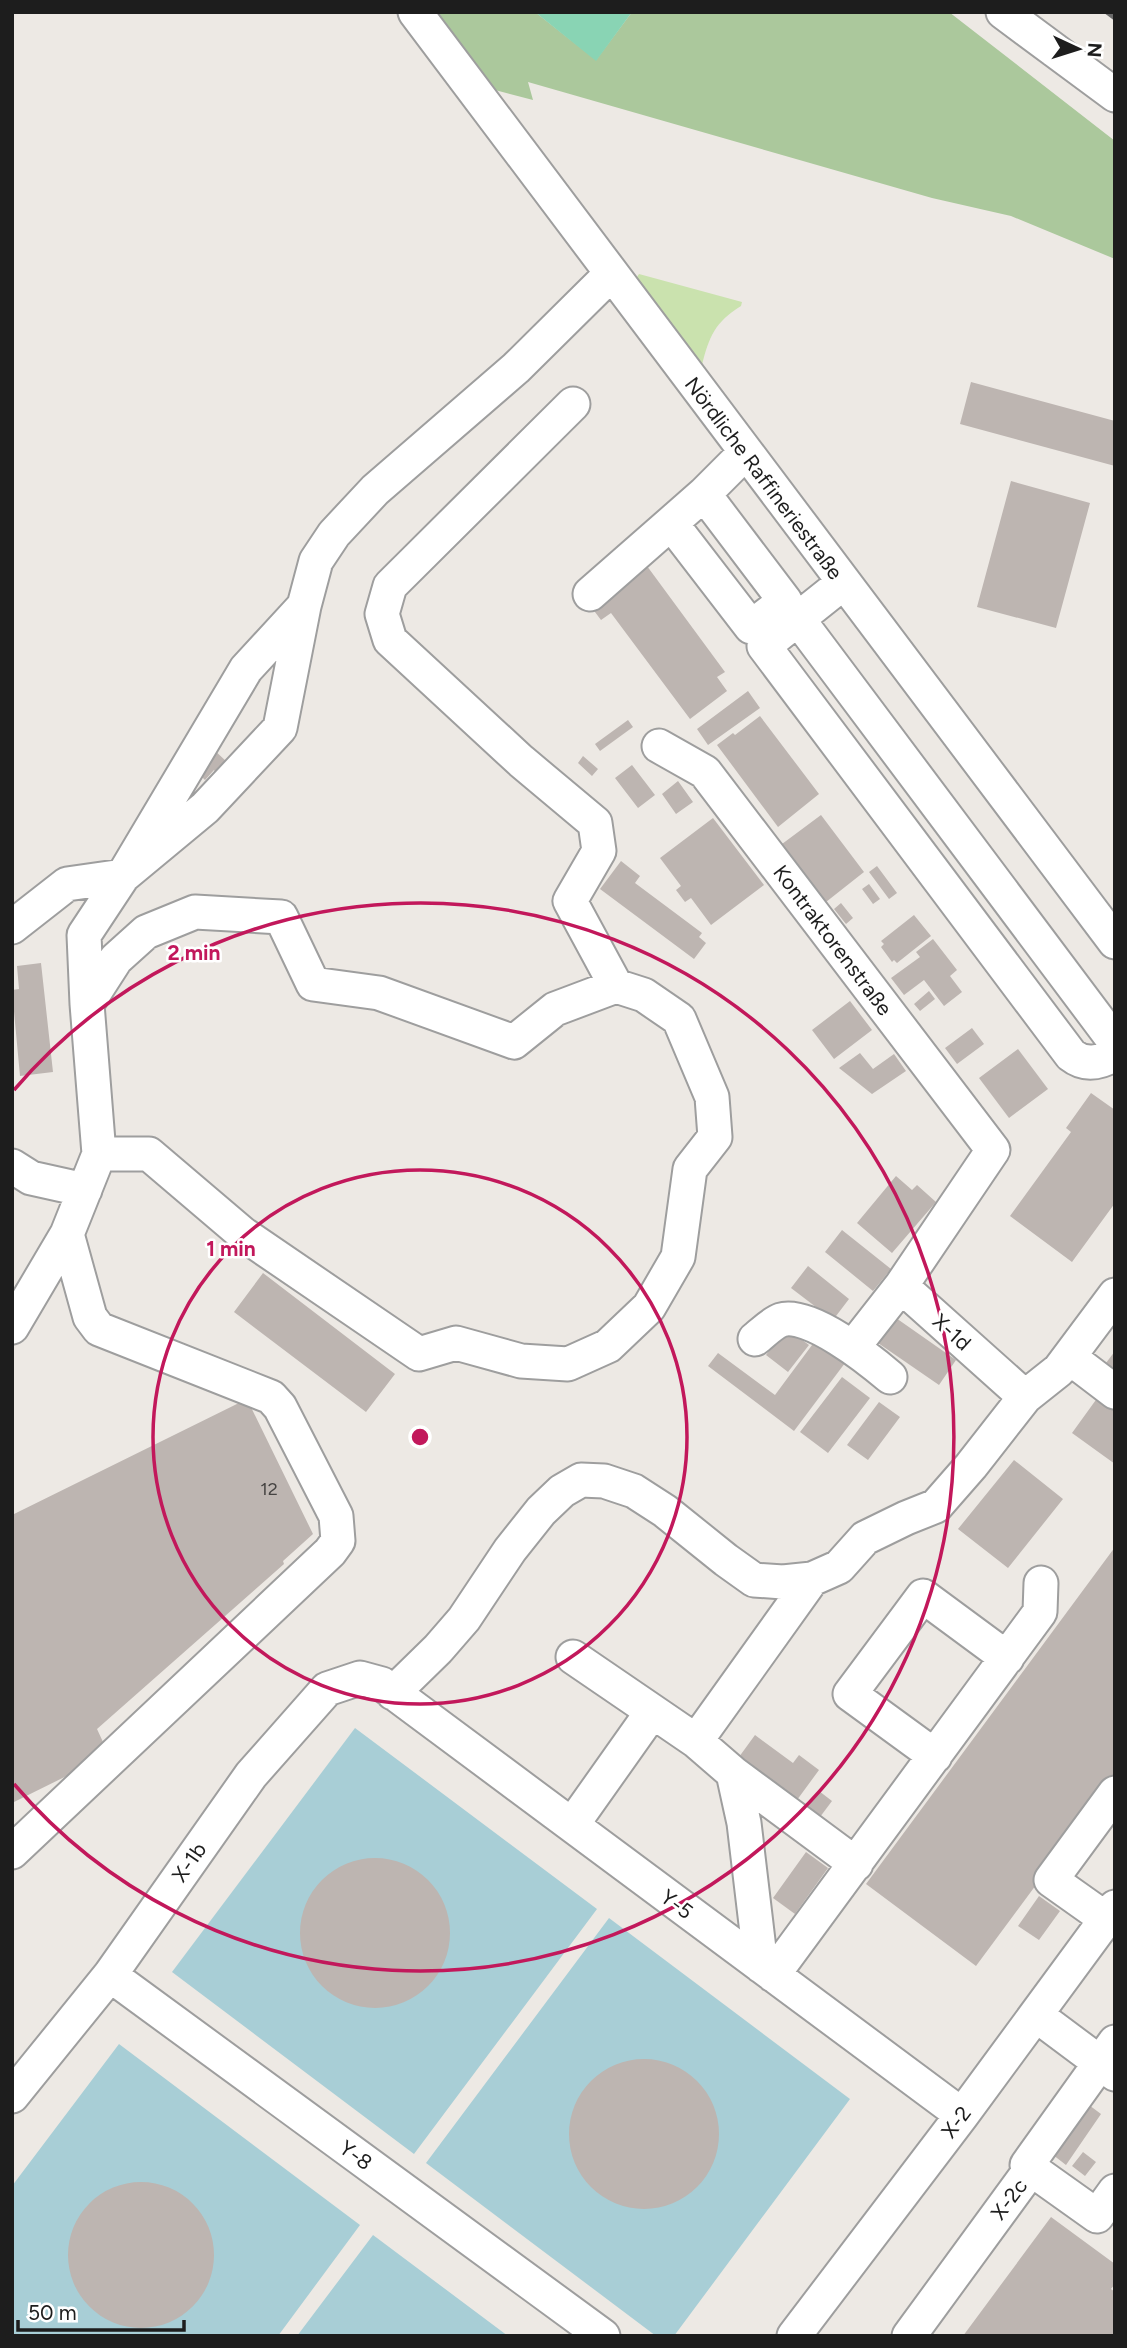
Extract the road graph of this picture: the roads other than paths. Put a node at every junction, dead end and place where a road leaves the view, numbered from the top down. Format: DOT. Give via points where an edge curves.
graph roads {
  1 [pos="415,12"];
  2 [pos="1003,12"];
  3 [pos="1115,95"];
  4 [pos="611,274"];
  5 [pos="573,404"];
  6 [pos="745,453"];
  7 [pos="704,494"];
  8 [pos="671,523"];
  9 [pos="843,583"];
  10 [pos="590,594"];
  11 [pos="304,606"];
  12 [pos="798,619"];
  13 [pos="659,746"];
  14 [pos="122,876"];
  15 [pos="12,927"];
  16 [pos="1115,942"];
  17 [pos="616,986"];
  18 [pos="87,1004"];
  19 [pos="1115,1042"];
  20 [pos="1115,1054"];
  21 [pos="99,1153"];
  22 [pos="12,1166"];
  23 [pos="85,1190"];
  24 [pos="67,1234"];
  25 [pos="901,1286"];
  26 [pos="1115,1295"];
  27 [pos="12,1328"];
  28 [pos="755,1339"];
  29 [pos="853,1346"];
  30 [pos="1069,1357"];
  31 [pos="890,1377"];
  32 [pos="1115,1392"];
  33 [pos="1025,1397"];
  34 [pos="812,1580"];
  35 [pos="1041,1583"];
  36 [pos="573,1657"];
  37 [pos="1007,1658"];
  38 [pos="393,1693"];
  39 [pos="652,1712"];
  40 [pos="696,1741"];
  41 [pos="935,1756"];
  42 [pos="733,1773"];
  43 [pos="1115,1793"];
  44 [pos="572,1825"];
  45 [pos="12,1852"];
  46 [pos="856,1864"];
  47 [pos="1110,1913"];
  48 [pos="767,1970"];
  49 [pos="110,1975"];
  50 [pos="1036,2015"];
  51 [pos="1110,2060"];
  52 [pos="12,2096"];
  53 [pos="962,2115"];
  54 [pos="1031,2169"];
  55 [pos="1106,2204"];
  56 [pos="603,2336"];
  57 [pos="794,2336"];
  58 [pos="909,2336"];
  1 -- 4 [label="street, Nördliche Raffineriestraße"];
  2 -- 3 [label="street"];
  4 -- 6 [label="street, Nördliche Raffineriestraße"];
  4 -- 11 [label="street" via="516,368 375,491 334,534 316,561"];
  5 -- 17 [label="street" via="390,586 382,614 390,640 520,761 595,823 599,851 570,901"];
  6 -- 7 [label="street"];
  6 -- 9 [label="street, Nördliche Raffineriestraße"];
  7 -- 8 [label="street"];
  7 -- 8 [label="street" via="785,601 751,627"];
  8 -- 10 [label="street"];
  9 -- 12 [label="street"];
  9 -- 16 [label="street, Nördliche Raffineriestraße"];
  11 -- 14 [label="street" via="246,668"];
  11 -- 14 [label="street" via="280,728 205,808"];
  12 -- 19 [label="street"];
  12 -- 20 [label="street" via="764,646 1071,1055 1088,1063"];
  13 -- 25 [label="street, Kontraktorenstraße" via="705,772 993,1150"];
  14 -- 15 [label="street" via="66,884"];
  14 -- 18 [label="street" via="84,936"];
  17 -- 18 [label="street" via="555,1009 514,1042 379,993 313,984 281,916 195,912 146,932 116,959"];
  17 -- 21 [label="street" via="645,995 679,1019 712,1097 715,1137 690,1169 678,1257 649,1307 608,1346 568,1364 521,1362 456,1343 419,1354 243,1234 149,1154"];
  18 -- 21 [label="street"];
  21 -- 23 [label="street"];
  22 -- 23 [label="street" via="31,1178"];
  23 -- 24 [label="street"];
  24 -- 27 [label="street"];
  24 -- 45 [label="street" via="90,1317 99,1329 271,1397 280,1407 336,1516 338,1541"];
  25 -- 29 [label="street"];
  25 -- 33 [label="street, X-1d"];
  26 -- 30 [label="street"];
  28 -- 29 [label="street" via="781,1320 799,1319"];
  29 -- 31 [label="street"];
  30 -- 32 [label="street"];
  30 -- 33 [label="street"];
  33 -- 34 [label="street" via="936,1506 865,1538 839,1567"];
  34 -- 38 [label="street" via="754,1580 634,1491 604,1480 581,1480 541,1511 464,1619"];
  34 -- 40 [label="street"];
  35 -- 37 [label="street" via="1040,1612"];
  36 -- 39 [label="street"];
  37 -- 41 [label="street"];
  37 -- 41 [label="street" via="923,1596 850,1694"];
  38 -- 44 [label="street, Y-5"];
  38 -- 49 [label="street, X-1b" via="382,1684 360,1678 327,1689 251,1775"];
  39 -- 40 [label="street"];
  39 -- 44 [label="street"];
  40 -- 42 [label="street"];
  41 -- 46 [label="street"];
  42 -- 46 [label="street"];
  42 -- 48 [label="street"];
  43 -- 47 [label="street" via="1051,1880"];
  44 -- 48 [label="street, Y-5"];
  46 -- 48 [label="street"];
  47 -- 50 [label="street, X-2"];
  48 -- 53 [label="street, Y-5"];
  49 -- 52 [label="street, X-1b"];
  49 -- 56 [label="street, Y-8"];
  50 -- 51 [label="street"];
  50 -- 53 [label="street, X-2"];
  51 -- 54 [label="street, X-2c" via="1027,2165"];
  53 -- 57 [label="street, X-2"];
  54 -- 55 [label="street"];
  54 -- 58 [label="street, X-2c"];
}
